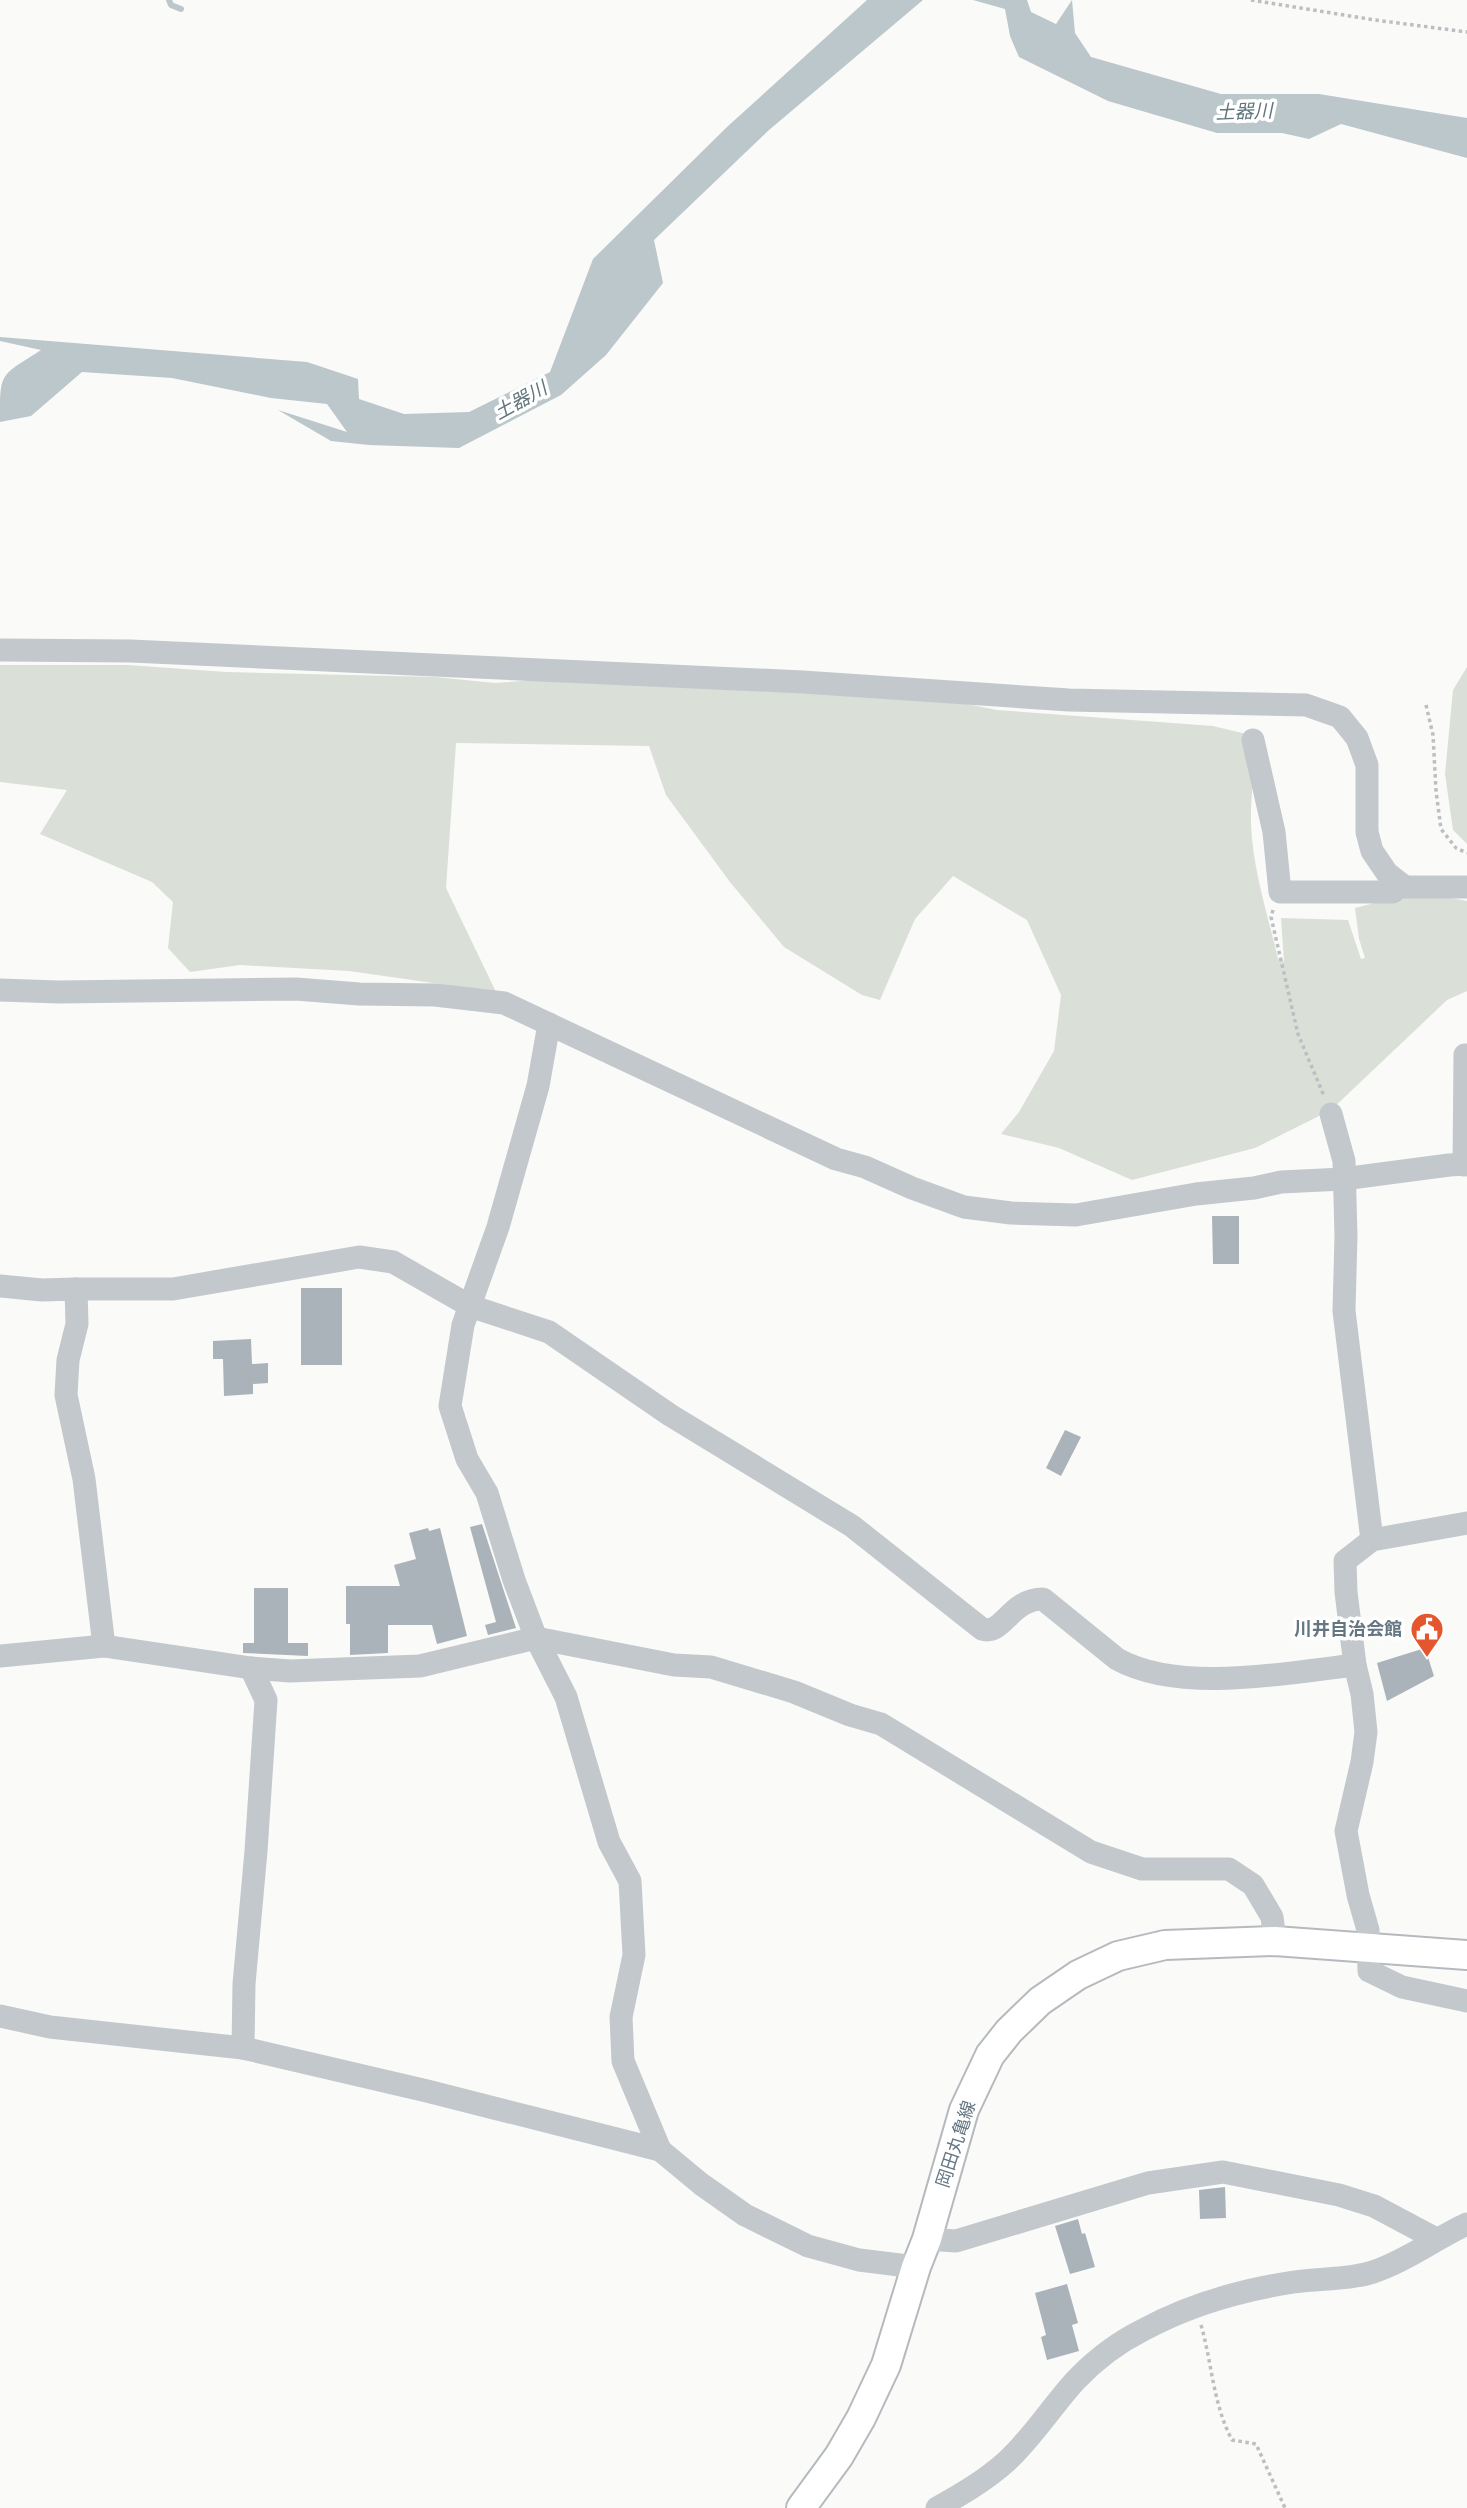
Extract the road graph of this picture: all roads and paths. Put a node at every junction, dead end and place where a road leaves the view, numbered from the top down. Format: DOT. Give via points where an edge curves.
graph roads {
  1 [pos="1251,0"];
  2 [pos="1467,32"];
  3 [pos="0,650"];
  4 [pos="1426,705"];
  5 [pos="1253,740"];
  6 [pos="1467,853"];
  7 [pos="1402,885"];
  8 [pos="1467,887"];
  9 [pos="1271,917"];
  10 [pos="0,990"];
  11 [pos="549,1024"];
  12 [pos="1467,1055"];
  13 [pos="1331,1114"];
  14 [pos="1466,1165"];
  15 [pos="1343,1179"];
  16 [pos="0,1286"];
  17 [pos="76,1289"];
  18 [pos="470,1306"];
  19 [pos="1467,1523"];
  20 [pos="1372,1539"];
  21 [pos="536,1638"];
  22 [pos="104,1646"];
  23 [pos="0,1656"];
  24 [pos="1355,1665"];
  25 [pos="251,1668"];
  26 [pos="1275,1941"];
  27 [pos="1368,1947"];
  28 [pos="1467,1955"];
  29 [pos="1467,2001"];
  30 [pos="0,2016"];
  31 [pos="243,2048"];
  32 [pos="660,2150"];
  33 [pos="1467,2224"];
  34 [pos="927,2239"];
  35 [pos="1436,2239"];
  36 [pos="916,2267"];
  37 [pos="1195,2306"];
  38 [pos="801,2508"];
  39 [pos="937,2508"];
  40 [pos="1285,2508"];
  1 -- 2 [label="path"];
  3 -- 7 [label="street" via="144,651 803,682 1069,700 1306,705 1340,717 1357,738 1367,765 1367,832 1372,850 1387,873"];
  4 -- 6 [label="path" via="1441,830 1456,848"];
  5 -- 7 [label="street" via="1274,832 1280,892 1393,892"];
  7 -- 8 [label="street"];
  9 -- 13 [label="path" via="1298,1034"];
  10 -- 11 [label="street" via="296,989 435,995 504,1003"];
  11 -- 15 [label="street" via="836,1159 964,1207 1076,1215 1281,1182"];
  11 -- 18 [label="street" via="538,1086"];
  12 -- 14 [label="street"];
  13 -- 15 [label="street" via="1344,1161"];
  14 -- 15 [label="street"];
  15 -- 20 [label="street" via="1344,1311"];
  16 -- 17 [label="street"];
  17 -- 18 [label="street" via="173,1289 359,1257 393,1262"];
  17 -- 22 [label="street" via="77,1324 66,1395 84,1479"];
  18 -- 21 [label="street" via="450,1406 467,1459 487,1493"];
  18 -- 24 [label="street" via="549,1332 670,1415 852,1525 982,1629 997,1629 1020,1605 1043,1599 1117,1659 1158,1673 1215,1679"];
  19 -- 20 [label="street"];
  20 -- 24 [label="street" via="1345,1561"];
  21 -- 25 [label="street" via="420,1666"];
  21 -- 26 [label="street" via="674,1665 711,1667 881,1724 1091,1852 1142,1869 1229,1869 1253,1885 1272,1917"];
  21 -- 32 [label="street" via="566,1697 609,1842 630,1881 634,1955 621,2017 623,2062"];
  22 -- 23 [label="street"];
  22 -- 25 [label="street"];
  24 -- 27 [label="street" via="1366,1731 1346,1831"];
  25 -- 31 [label="street" via="266,1700"];
  26 -- 27 [label="main road, 岡田丸亀線"];
  26 -- 34 [label="main road, 岡田丸亀線" via="1165,1945 1118,1956 1040,2001 990,2056 964,2110"];
  27 -- 28 [label="main road, 岡田丸亀線"];
  27 -- 29 [label="street" via="1369,1970 1402,1987"];
  30 -- 31 [label="street" via="50,2027"];
  31 -- 32 [label="street"];
  32 -- 36 [label="street" via="745,2215 808,2246 859,2260"];
  33 -- 35 [label="street"];
  34 -- 35 [label="street" via="956,2241 1148,2183 1223,2172 1339,2195 1374,2207"];
  34 -- 36 [label="main road, 岡田丸亀線"];
  35 -- 37 [label="street" via="1407,2258 1370,2273 1294,2282 1221,2296"];
  36 -- 38 [label="main road, 岡田丸亀線" via="886,2365 861,2418"];
  37 -- 39 [label="street" via="1105,2354 1077,2379 1007,2460 980,2483"];
  37 -- 40 [label="path" via="1225,2426 1232,2440 1256,2444"];
}
